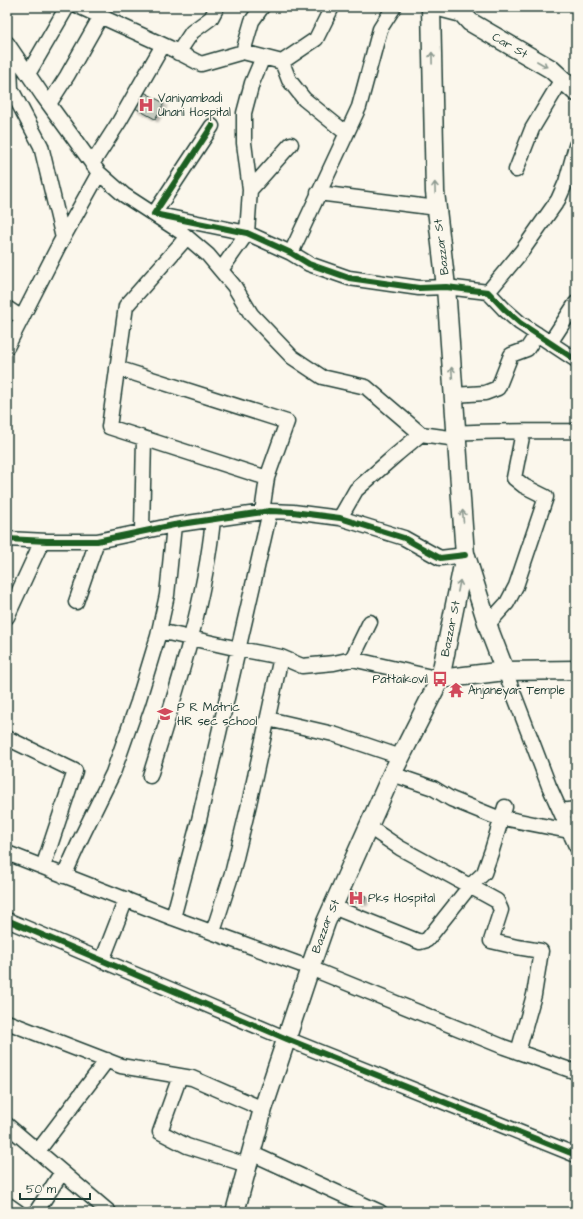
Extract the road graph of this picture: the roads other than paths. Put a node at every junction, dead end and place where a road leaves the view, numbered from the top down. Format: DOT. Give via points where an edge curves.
graph roads {
  1 [pos="67,7"];
  2 [pos="80,7"];
  3 [pos="217,7"];
  4 [pos="262,7"];
  5 [pos="332,7"];
  6 [pos="394,7"];
  7 [pos="431,7"];
  8 [pos="439,7"];
  9 [pos="463,10"];
  10 [pos="101,16"];
  11 [pos="8,44"];
  12 [pos="163,45"];
  13 [pos="178,52"];
  14 [pos="243,52"];
  15 [pos="263,57"];
  16 [pos="282,62"];
  17 [pos="28,74"];
  18 [pos="571,85"];
  19 [pos="49,104"];
  20 [pos="212,126"];
  21 [pos="346,133"];
  22 [pos="291,144"];
  23 [pos="576,146"];
  24 [pos="96,168"];
  25 [pos="516,170"];
  26 [pos="250,190"];
  27 [pos="318,193"];
  28 [pos="437,208"];
  29 [pos="154,214"];
  30 [pos="247,233"];
  31 [pos="187,237"];
  32 [pos="63,238"];
  33 [pos="290,253"];
  34 [pos="221,270"];
  35 [pos="446,286"];
  36 [pos="488,292"];
  37 [pos="576,303"];
  38 [pos="7,308"];
  39 [pos="22,318"];
  40 [pos="536,334"];
  41 [pos="550,343"];
  42 [pos="7,347"];
  43 [pos="576,360"];
  44 [pos="117,368"];
  45 [pos="454,395"];
  46 [pos="576,431"];
  47 [pos="523,432"];
  48 [pos="421,434"];
  49 [pos="457,436"];
  50 [pos="144,439"];
  51 [pos="267,478"];
  52 [pos="266,512"];
  53 [pos="340,518"];
  54 [pos="213,520"];
  55 [pos="174,525"];
  56 [pos="142,532"];
  57 [pos="7,539"];
  58 [pos="42,541"];
  59 [pos="97,541"];
  60 [pos="465,555"];
  61 [pos="76,602"];
  62 [pos="7,617"];
  63 [pos="370,622"];
  64 [pos="488,624"];
  65 [pos="159,631"];
  66 [pos="190,638"];
  67 [pos="239,649"];
  68 [pos="281,657"];
  69 [pos="352,659"];
  70 [pos="576,670"];
  71 [pos="505,671"];
  72 [pos="440,679"];
  73 [pos="268,719"];
  74 [pos="7,738"];
  75 [pos="401,757"];
  76 [pos="392,774"];
  77 [pos="150,776"];
  78 [pos="576,809"];
  79 [pos="560,811"];
  80 [pos="504,813"];
  81 [pos="369,827"];
  82 [pos="569,831"];
  83 [pos="576,846"];
  84 [pos="7,853"];
  85 [pos="43,867"];
  86 [pos="64,876"];
  87 [pos="470,886"];
  88 [pos="126,899"];
  89 [pos="333,907"];
  90 [pos="173,918"];
  91 [pos="7,920"];
  92 [pos="213,932"];
  93 [pos="102,961"];
  94 [pos="310,968"];
  95 [pos="7,1022"];
  96 [pos="286,1039"];
  97 [pos="518,1052"];
  98 [pos="106,1060"];
  99 [pos="576,1072"];
  100 [pos="180,1076"];
  101 [pos="263,1109"];
  102 [pos="7,1124"];
  103 [pos="38,1151"];
  104 [pos="576,1155"];
  105 [pos="249,1159"];
  106 [pos="62,1172"];
  107 [pos="7,1207"];
  108 [pos="18,1212"];
  109 [pos="36,1212"];
  110 [pos="109,1212"];
  111 [pos="235,1212"];
  112 [pos="380,1212"];
  1 -- 17 [label="street"];
  2 -- 10 [label="street"];
  3 -- 13 [label="street" via="211,18 192,32"];
  4 -- 14 [label="street" via="252,21"];
  5 -- 16 [label="street" via="316,39"];
  6 -- 21 [label="street" via="380,29 359,107"];
  28 -- 7 [label="main road, Bazzar St, one-way"];
  8 -- 9 [label="main road, Car St"];
  9 -- 18 [label="main road, Car St, one-way" via="470,22 551,69"];
  10 -- 12 [label="street"];
  10 -- 19 [label="street"];
  11 -- 17 [label="street"];
  11 -- 32 [label="street" via="11,89 42,146"];
  12 -- 13 [label="street"];
  12 -- 24 [label="street"];
  13 -- 14 [label="street" via="201,64"];
  14 -- 15 [label="street"];
  15 -- 16 [label="street"];
  15 -- 26 [label="street" via="252,83 244,113 244,144"];
  16 -- 21 [label="street" via="290,80 304,99"];
  17 -- 19 [label="street"];
  18 -- 25 [label="street" via="532,129"];
  19 -- 24 [label="street"];
  20 -- 29 [label="street"];
  21 -- 27 [label="street"];
  22 -- 26 [label="street"];
  23 -- 36 [label="street" via="558,200 522,251"];
  24 -- 29 [label="street" via="124,195"];
  24 -- 32 [label="street"];
  26 -- 30 [label="street"];
  27 -- 28 [label="street"];
  27 -- 33 [label="street"];
  28 -- 35 [label="main road, Bazzar St"];
  29 -- 30 [label="street"];
  29 -- 31 [label="street"];
  30 -- 33 [label="street"];
  30 -- 34 [label="street"];
  31 -- 34 [label="street"];
  31 -- 44 [label="street" via="126,306"];
  32 -- 39 [label="street"];
  33 -- 35 [label="street" via="309,264 349,278 419,288"];
  34 -- 48 [label="street" via="251,314 292,357 322,377 366,387"];
  35 -- 36 [label="street"];
  45 -- 35 [label="main road, Bazzar St, one-way"];
  36 -- 40 [label="street"];
  37 -- 41 [label="street"];
  38 -- 39 [label="street"];
  39 -- 42 [label="street"];
  40 -- 41 [label="street"];
  40 -- 45 [label="street" via="527,349 512,355 498,388 485,393"];
  41 -- 43 [label="street"];
  44 -- 50 [label="street" via="109,427"];
  44 -- 51 [label="street" via="287,422"];
  45 -- 49 [label="main road, Bazzar St"];
  46 -- 47 [label="street"];
  47 -- 49 [label="street" via="482,432"];
  47 -- 64 [label="street" via="514,478 546,497 516,586 507,603"];
  48 -- 49 [label="street"];
  48 -- 53 [label="street" via="356,490"];
  60 -- 49 [label="main road, Bazzar St, one-way"];
  50 -- 51 [label="street"];
  50 -- 56 [label="street"];
  51 -- 52 [label="street"];
  52 -- 53 [label="street" via="293,512"];
  52 -- 54 [label="street"];
  52 -- 67 [label="street"];
  53 -- 60 [label="street" via="404,538 440,558"];
  54 -- 55 [label="street"];
  54 -- 66 [label="street" via="204,585"];
  55 -- 56 [label="street"];
  55 -- 65 [label="street" via="167,595"];
  56 -- 59 [label="street"];
  57 -- 58 [label="street"];
  58 -- 59 [label="street"];
  58 -- 62 [label="street"];
  59 -- 61 [label="street"];
  60 -- 64 [label="main road"];
  72 -- 60 [label="main road, Bazzar St, one-way"];
  63 -- 69 [label="street"];
  64 -- 71 [label="main road"];
  65 -- 66 [label="street"];
  65 -- 86 [label="street" via="114,773"];
  66 -- 67 [label="street"];
  66 -- 77 [label="street"];
  67 -- 68 [label="street"];
  67 -- 90 [label="street"];
  68 -- 69 [label="street" via="302,666"];
  68 -- 73 [label="street"];
  69 -- 72 [label="street"];
  70 -- 71 [label="main road"];
  71 -- 72 [label="main road"];
  71 -- 79 [label="street" via="548,786"];
  72 -- 75 [label="main road, Bazzar St"];
  73 -- 75 [label="street" via="333,734"];
  73 -- 92 [label="street" via="233,870"];
  74 -- 85 [label="street" via="75,771"];
  75 -- 76 [label="main road, Bazzar St"];
  76 -- 80 [label="street" via="433,788 451,800 493,816"];
  76 -- 81 [label="main road, Bazzar St"];
  78 -- 79 [label="street"];
  79 -- 82 [label="street"];
  80 -- 82 [label="street"];
  80 -- 87 [label="street" via="484,873"];
  81 -- 87 [label="street" via="400,848"];
  81 -- 89 [label="main road, Bazzar St"];
  82 -- 83 [label="street"];
  84 -- 85 [label="street"];
  85 -- 86 [label="street"];
  86 -- 88 [label="street"];
  87 -- 89 [label="street" via="427,940 420,942"];
  87 -- 97 [label="street" via="497,901 501,910 491,940 541,951 534,995"];
  88 -- 90 [label="street"];
  88 -- 93 [label="street"];
  89 -- 94 [label="main road, Bazzar St"];
  90 -- 92 [label="street"];
  91 -- 93 [label="street"];
  92 -- 94 [label="street"];
  93 -- 96 [label="street"];
  94 -- 96 [label="main road, Bazzar St"];
  94 -- 97 [label="street"];
  95 -- 98 [label="street"];
  96 -- 101 [label="main road, Bazzar St"];
  96 -- 104 [label="street"];
  97 -- 99 [label="street"];
  98 -- 100 [label="street" via="121,1066"];
  98 -- 103 [label="street"];
  100 -- 101 [label="street" via="192,1078"];
  100 -- 105 [label="street" via="160,1132 187,1146"];
  101 -- 105 [label="main road, Bazzar St"];
  102 -- 103 [label="street"];
  103 -- 106 [label="street"];
  105 -- 111 [label="main road, Bazzar St"];
  105 -- 112 [label="street"];
  106 -- 109 [label="street"];
  106 -- 110 [label="street"];
  107 -- 108 [label="street" via="8,1205"];
}
